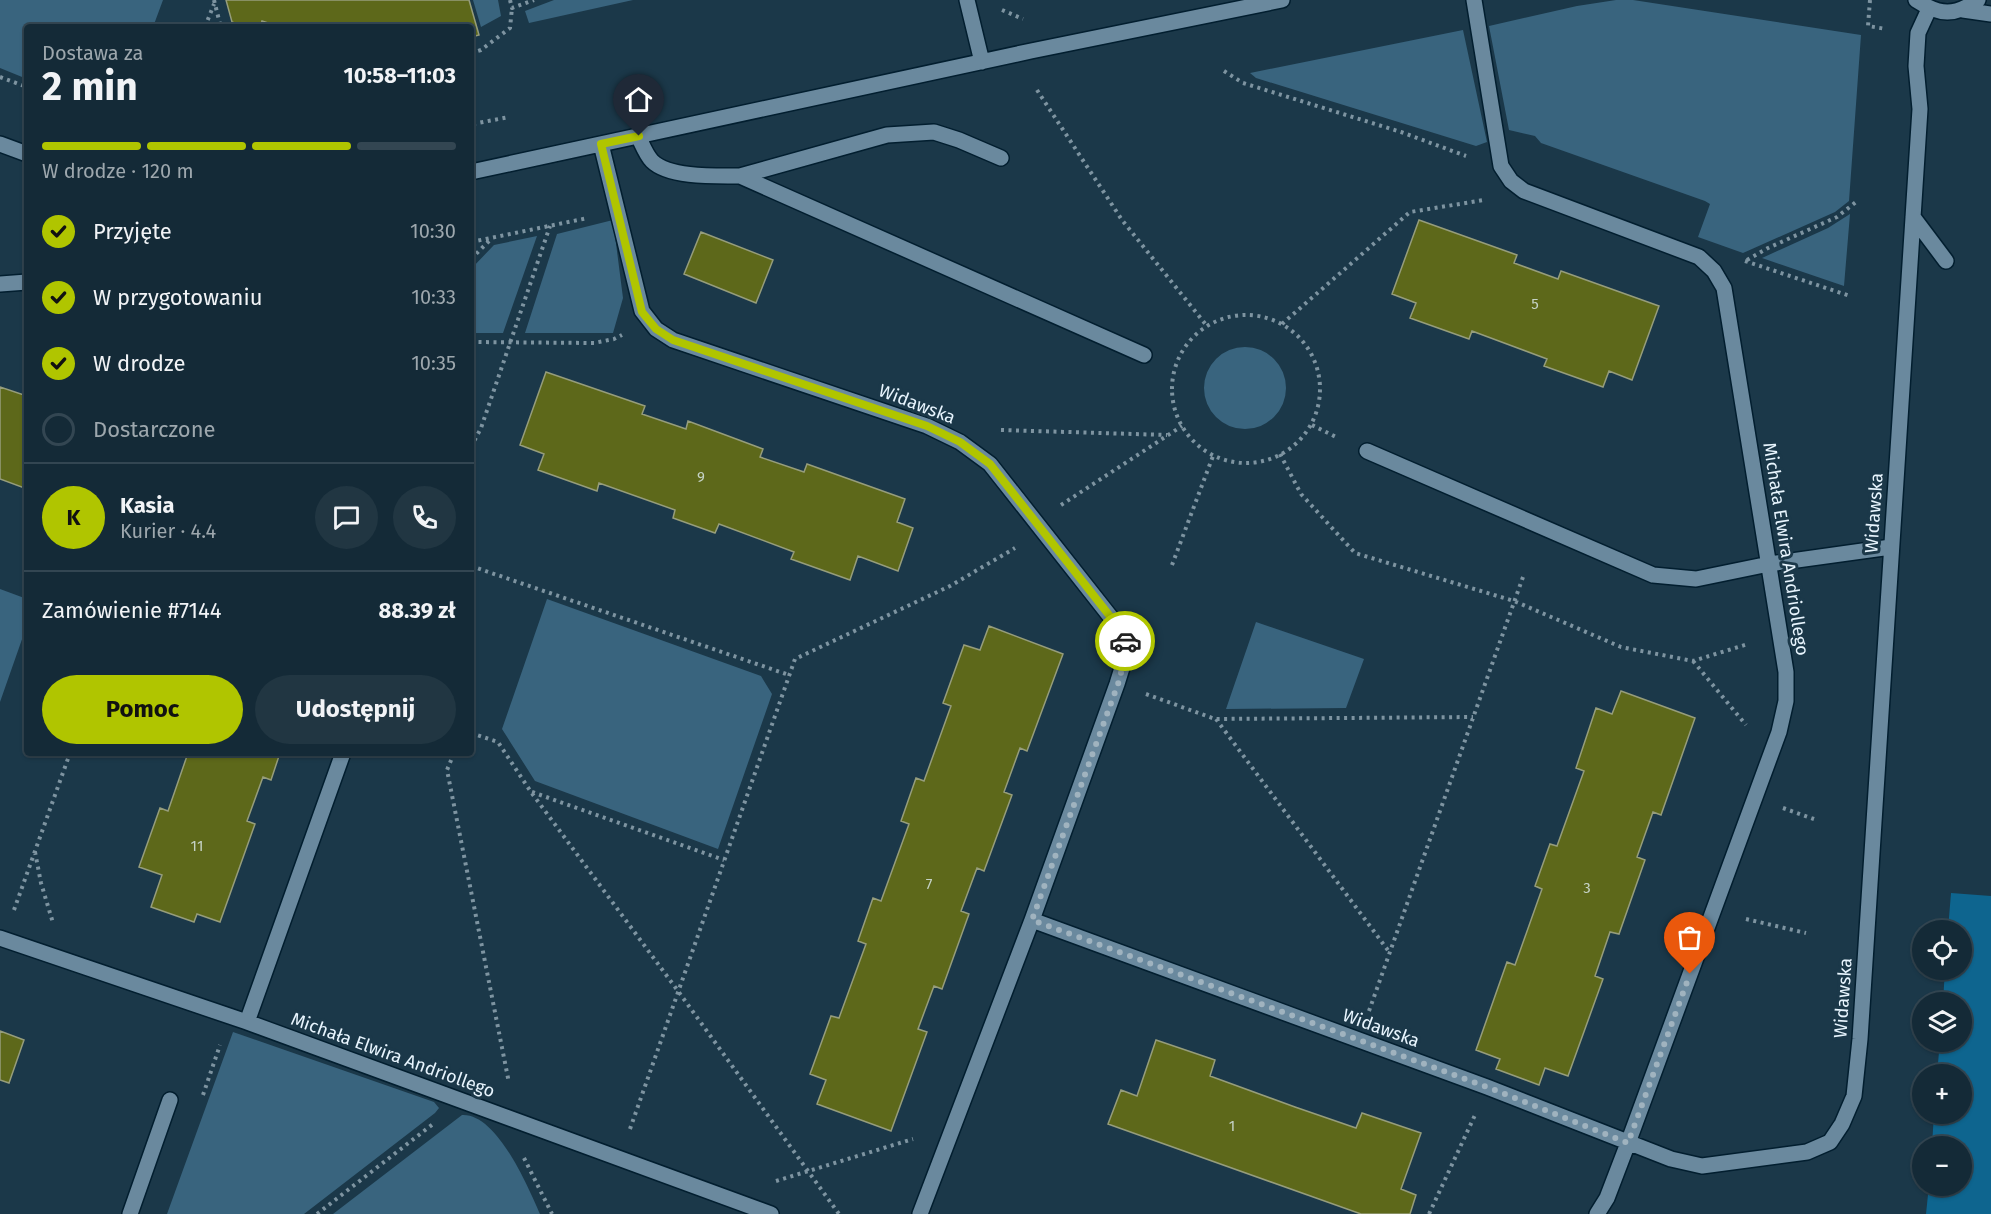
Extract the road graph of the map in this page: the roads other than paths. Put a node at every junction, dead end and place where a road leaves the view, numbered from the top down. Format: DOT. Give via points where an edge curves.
graph roads {
  1 [pos="967,0"];
  2 [pos="1282,0"];
  3 [pos="1474,0"];
  4 [pos="1978,0"];
  5 [pos="1923,4"];
  6 [pos="1963,10"];
  7 [pos="1991,14"];
  8 [pos="982,62"];
  9 [pos="639,136"];
  10 [pos="0,144"];
  11 [pos="601,144"];
  12 [pos="24,153"];
  13 [pos="1001,158"];
  14 [pos="474,171"];
  15 [pos="740,176"];
  16 [pos="1913,217"];
  17 [pos="1946,261"];
  18 [pos="24,282"];
  19 [pos="0,284"];
  20 [pos="1144,355"];
  21 [pos="1367,451"];
  22 [pos="1891,547"];
  23 [pos="1769,564"];
  24 [pos="342,756"];
  25 [pos="1032,920"];
  26 [pos="2,939"];
  27 [pos="247,1022"];
  28 [pos="170,1100"];
  29 [pos="1628,1143"];
  30 [pos="130,1214"];
  31 [pos="771,1214"];
  32 [pos="920,1214"];
  33 [pos="1597,1214"];
  1 -- 8 [label="street"];
  2 -- 8 [label="street"];
  3 -- 23 [label="street, Michała Elwira Andriollego" via="1501,166 1511,181 1524,190 1699,257 1724,288"];
  4 -- 6 [label="street"];
  5 -- 6 [label="street, Widawska" via="1946,12"];
  5 -- 16 [label="street, Widawska" via="1916,66 1920,109"];
  6 -- 7 [label="street, Widawska"];
  8 -- 9 [label="street"];
  9 -- 11 [label="street"];
  9 -- 15 [label="street" via="650,160 663,169"];
  10 -- 12 [label="street"];
  11 -- 14 [label="street"];
  11 -- 25 [label="street, Widawska" via="642,312 656,329 673,340 927,426 960,442 990,464 1124,634 1126,654 1118,684"];
  13 -- 15 [label="street" via="934,132 887,135"];
  15 -- 20 [label="street"];
  16 -- 17 [label="street"];
  16 -- 22 [label="street, Widawska"];
  18 -- 19 [label="street"];
  21 -- 23 [label="street" via="1653,575 1696,579"];
  22 -- 23 [label="street"];
  22 -- 29 [label="street, Widawska" via="1860,1040 1854,1096 1842,1124 1830,1142 1807,1152 1702,1166"];
  23 -- 29 [label="street, Michała Elwira Andriollego" via="1786,672 1786,701 1779,732"];
  24 -- 27 [label="street"];
  25 -- 29 [label="street, Widawska" via="1487,1087"];
  25 -- 32 [label="street, Widawska"];
  26 -- 27 [label="street, Michała Elwira Andriollego"];
  27 -- 31 [label="street, Michała Elwira Andriollego"];
  28 -- 30 [label="street"];
  29 -- 33 [label="street, Michała Elwira Andriollego"];
}
